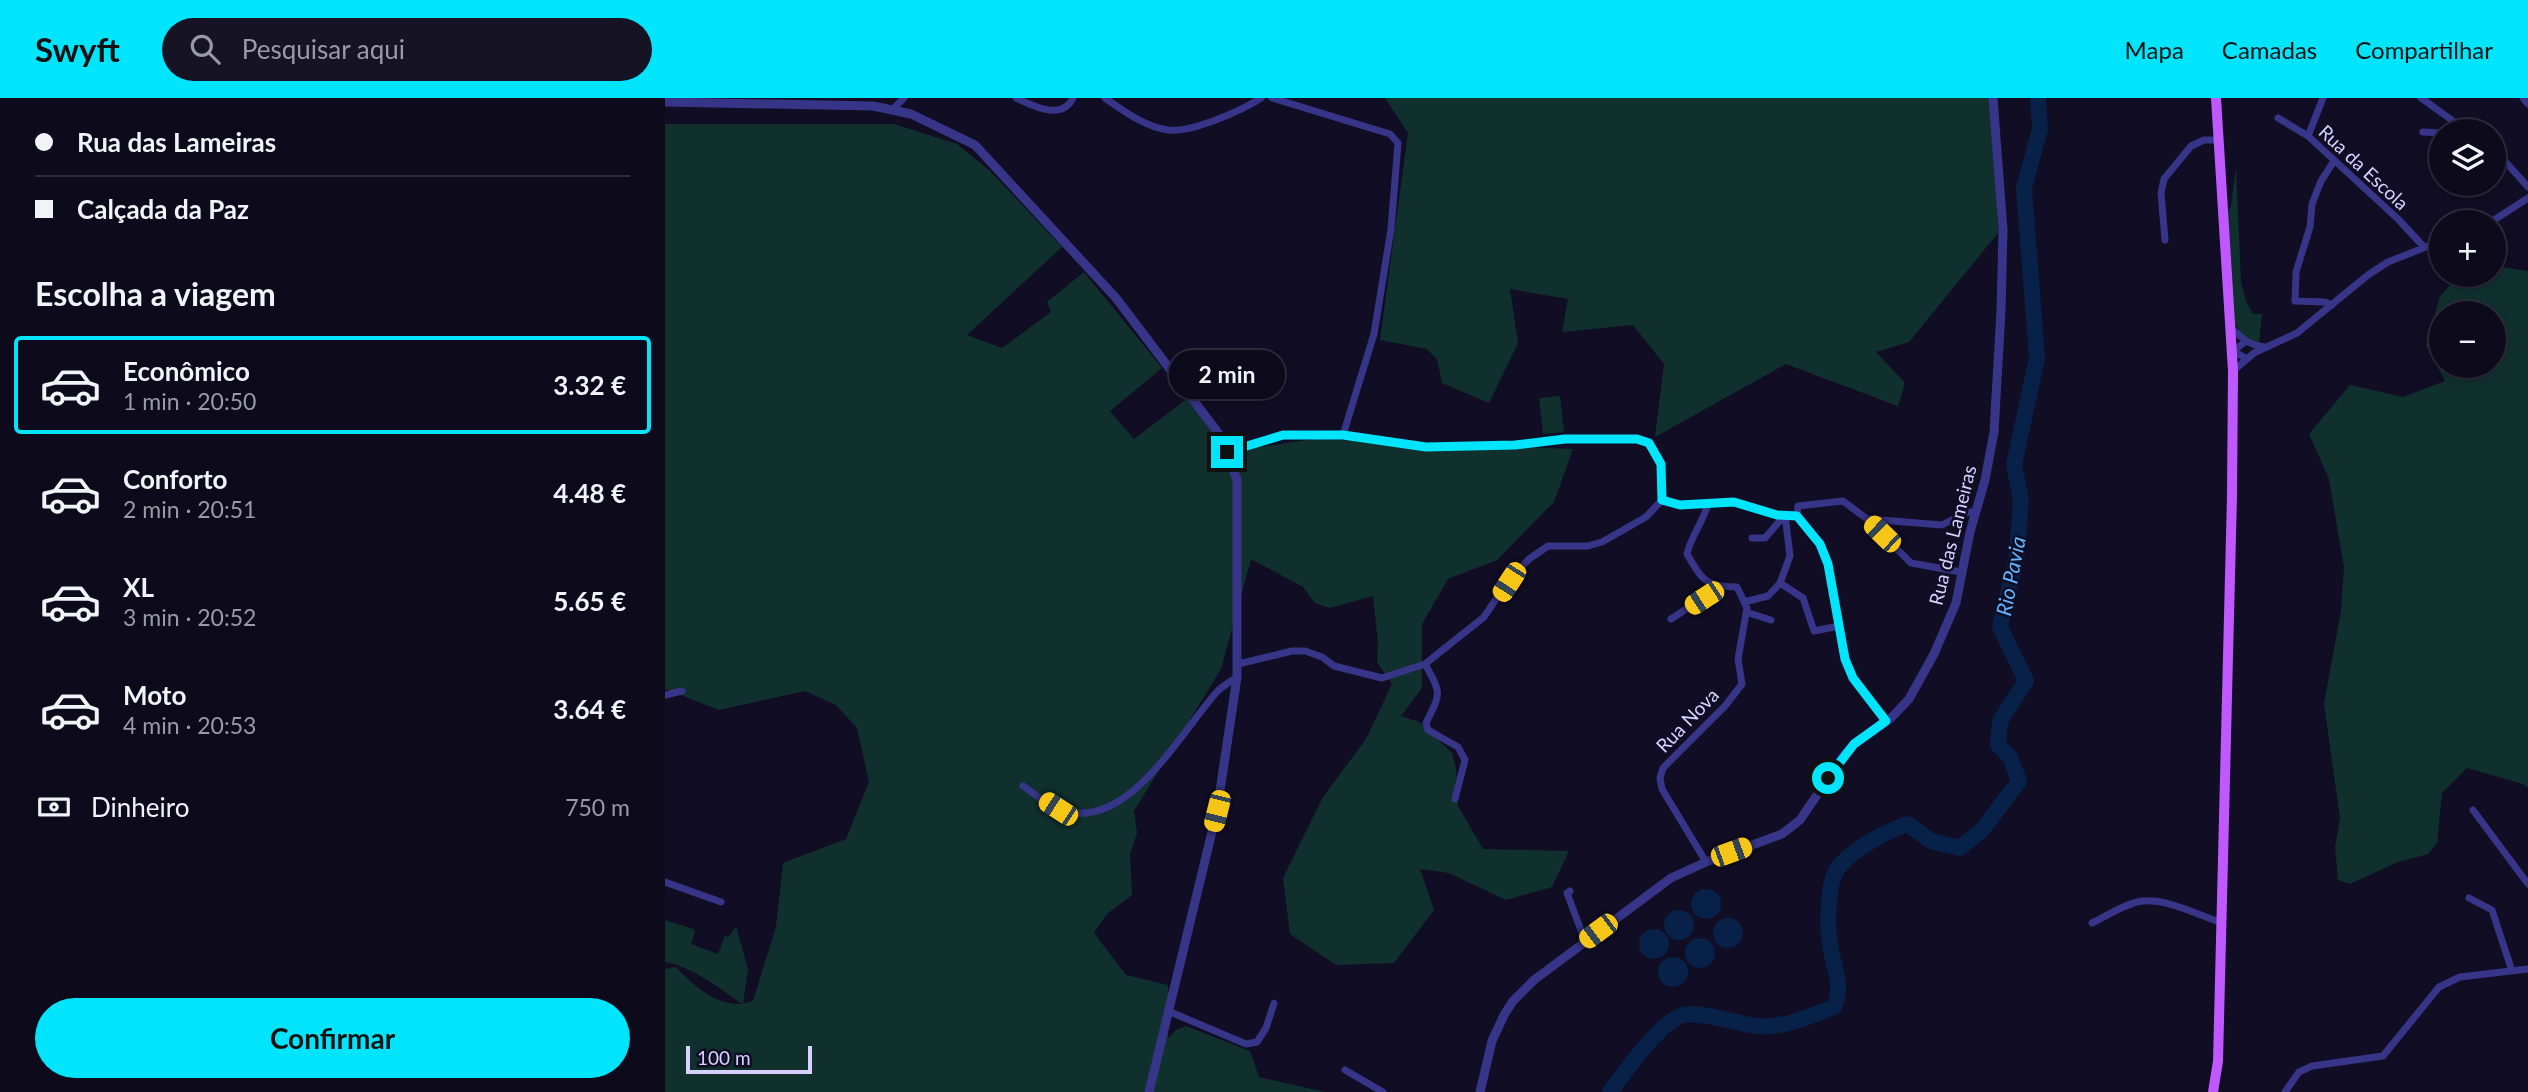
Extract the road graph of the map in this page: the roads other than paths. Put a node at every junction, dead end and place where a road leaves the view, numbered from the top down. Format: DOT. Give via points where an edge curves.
graph roads {
  1 [pos="904,98"];
  2 [pos="1016,98"];
  3 [pos="1073,98"];
  4 [pos="1105,98"];
  5 [pos="1261,98"];
  6 [pos="1272,98"];
  7 [pos="1993,98"];
  8 [pos="2216,98"];
  9 [pos="2323,98"];
  10 [pos="2421,98"];
  11 [pos="2523,98"];
  12 [pos="665,102"];
  13 [pos="2528,104"];
  14 [pos="892,110"];
  15 [pos="2278,118"];
  16 [pos="2450,119"];
  17 [pos="2423,132"];
  18 [pos="2429,132"];
  19 [pos="2308,136"];
  20 [pos="2218,140"];
  21 [pos="2334,161"];
  22 [pos="2506,162"];
  23 [pos="2528,187"];
  24 [pos="2528,198"];
  25 [pos="2506,212"];
  26 [pos="2165,240"];
  27 [pos="2429,245"];
  28 [pos="2424,247"];
  29 [pos="2332,305"];
  30 [pos="2231,328"];
  31 [pos="2245,342"];
  32 [pos="2266,347"];
  33 [pos="2232,351"];
  34 [pos="2247,359"];
  35 [pos="2233,371"];
  36 [pos="1343,435"];
  37 [pos="1227,452"];
  38 [pos="1662,500"];
  39 [pos="1708,504"];
  40 [pos="1976,510"];
  41 [pos="1785,516"];
  42 [pos="1797,516"];
  43 [pos="1867,519"];
  44 [pos="1752,538"];
  45 [pos="1961,572"];
  46 [pos="1780,583"];
  47 [pos="1720,587"];
  48 [pos="1744,602"];
  49 [pos="1746,612"];
  50 [pos="1671,619"];
  51 [pos="1771,620"];
  52 [pos="1839,626"];
  53 [pos="1238,664"];
  54 [pos="1425,664"];
  55 [pos="1237,677"];
  56 [pos="682,691"];
  57 [pos="665,695"];
  58 [pos="1886,721"];
  59 [pos="1023,786"];
  60 [pos="1455,799"];
  61 [pos="2473,810"];
  62 [pos="1706,862"];
  63 [pos="665,882"];
  64 [pos="2528,884"];
  65 [pos="1570,891"];
  66 [pos="2469,898"];
  67 [pos="721,902"];
  68 [pos="2092,923"];
  69 [pos="2222,923"];
  70 [pos="1585,941"];
  71 [pos="2528,969"];
  72 [pos="2512,971"];
  73 [pos="1274,1003"];
  74 [pos="1168,1012"];
  75 [pos="1345,1070"];
  76 [pos="1149,1092"];
  77 [pos="1383,1092"];
  78 [pos="1479,1092"];
  79 [pos="2213,1092"];
  80 [pos="2285,1092"];
  1 -- 14 [label="street"];
  2 -- 3 [label="street" via="1039,110 1063,109"];
  4 -- 5 [label="street" via="1130,115 1170,131 1246,108"];
  6 -- 36 [label="street" via="1390,134 1398,143 1391,229 1374,334"];
  7 -- 40 [label="street, Rua das Lameiras" via="2003,230 2001,311 1993,436"];
  8 -- 20 [label="main road"];
  9 -- 19 [label="street"];
  10 -- 16 [label="street"];
  11 -- 13 [label="street"];
  12 -- 14 [label="street"];
  14 -- 37 [label="street" via="944,128 975,145 994,163 1116,298 1219,434"];
  15 -- 19 [label="street, Rua da Escola"];
  17 -- 18 [label="street"];
  19 -- 21 [label="street, Rua da Escola"];
  20 -- 26 [label="street" via="2191,146 2164,179"];
  20 -- 30 [label="main road"];
  21 -- 28 [label="street, Rua da Escola"];
  21 -- 29 [label="street" via="2312,204 2296,272 2295,300"];
  22 -- 23 [label="street"];
  24 -- 25 [label="street"];
  27 -- 28 [label="street"];
  28 -- 29 [label="street" via="2388,262"];
  29 -- 32 [label="street" via="2297,333"];
  30 -- 31 [label="street"];
  30 -- 33 [label="main road"];
  31 -- 32 [label="street"];
  31 -- 33 [label="street"];
  32 -- 34 [label="street"];
  33 -- 34 [label="street"];
  33 -- 35 [label="main road"];
  34 -- 35 [label="street"];
  35 -- 69 [label="main road"];
  36 -- 37 [label="street" via="1283,435"];
  36 -- 38 [label="street" via="1426,447 1637,439 1649,443 1661,464"];
  37 -- 53 [label="street" via="1237,480"];
  38 -- 39 [label="street"];
  38 -- 54 [label="street" via="1646,517 1602,542 1548,546 1529,559 1484,618"];
  39 -- 41 [label="street" via="1734,502"];
  39 -- 47 [label="street" via="1687,554 1699,576"];
  40 -- 43 [label="street" via="1942,525"];
  40 -- 45 [label="street, Rua das Lameiras"];
  41 -- 42 [label="street"];
  41 -- 44 [label="street" via="1765,538"];
  41 -- 46 [label="street" via="1790,556"];
  42 -- 43 [label="street" via="1798,506 1843,501"];
  42 -- 52 [label="street" via="1820,544 1828,564"];
  43 -- 45 [label="street" via="1911,563"];
  45 -- 58 [label="street, Rua das Lameiras" via="1955,603 1934,653 1909,699"];
  46 -- 48 [label="street" via="1767,596"];
  46 -- 52 [label="street" via="1803,598 1814,631"];
  47 -- 48 [label="street" via="1737,587"];
  47 -- 50 [label="street"];
  48 -- 49 [label="street, Rua Nova"];
  49 -- 51 [label="street"];
  49 -- 62 [label="street, Rua Nova" via="1738,659 1742,684 1663,768 1660,778 1662,789"];
  52 -- 58 [label="street" via="1853,678"];
  53 -- 54 [label="street" via="1292,650 1382,678"];
  53 -- 55 [label="street"];
  54 -- 60 [label="street" via="1439,689 1426,723 1428,730 1458,747 1465,760"];
  55 -- 59 [label="street" via="1218,690 1133,793 1088,812 1072,812 1058,809"];
  55 -- 74 [label="street" via="1217,811"];
  56 -- 57 [label="street"];
  58 -- 62 [label="street, Rua das Lameiras" via="1854,744 1800,820 1782,834"];
  61 -- 64 [label="street"];
  62 -- 70 [label="street, Rua das Lameiras" via="1671,878"];
  63 -- 67 [label="street"];
  65 -- 70 [label="street"];
  66 -- 72 [label="street" via="2492,910"];
  68 -- 69 [label="street" via="2138,902 2153,902"];
  69 -- 79 [label="main road"];
  70 -- 78 [label="street, Rua das Lameiras" via="1513,1001 1492,1041"];
  71 -- 72 [label="street"];
  72 -- 80 [label="street" via="2461,977 2439,987 2383,1056 2312,1066 2299,1072"];
  73 -- 74 [label="street" via="1257,1042 1246,1044"];
  74 -- 76 [label="street"];
  75 -- 77 [label="street"];
}
